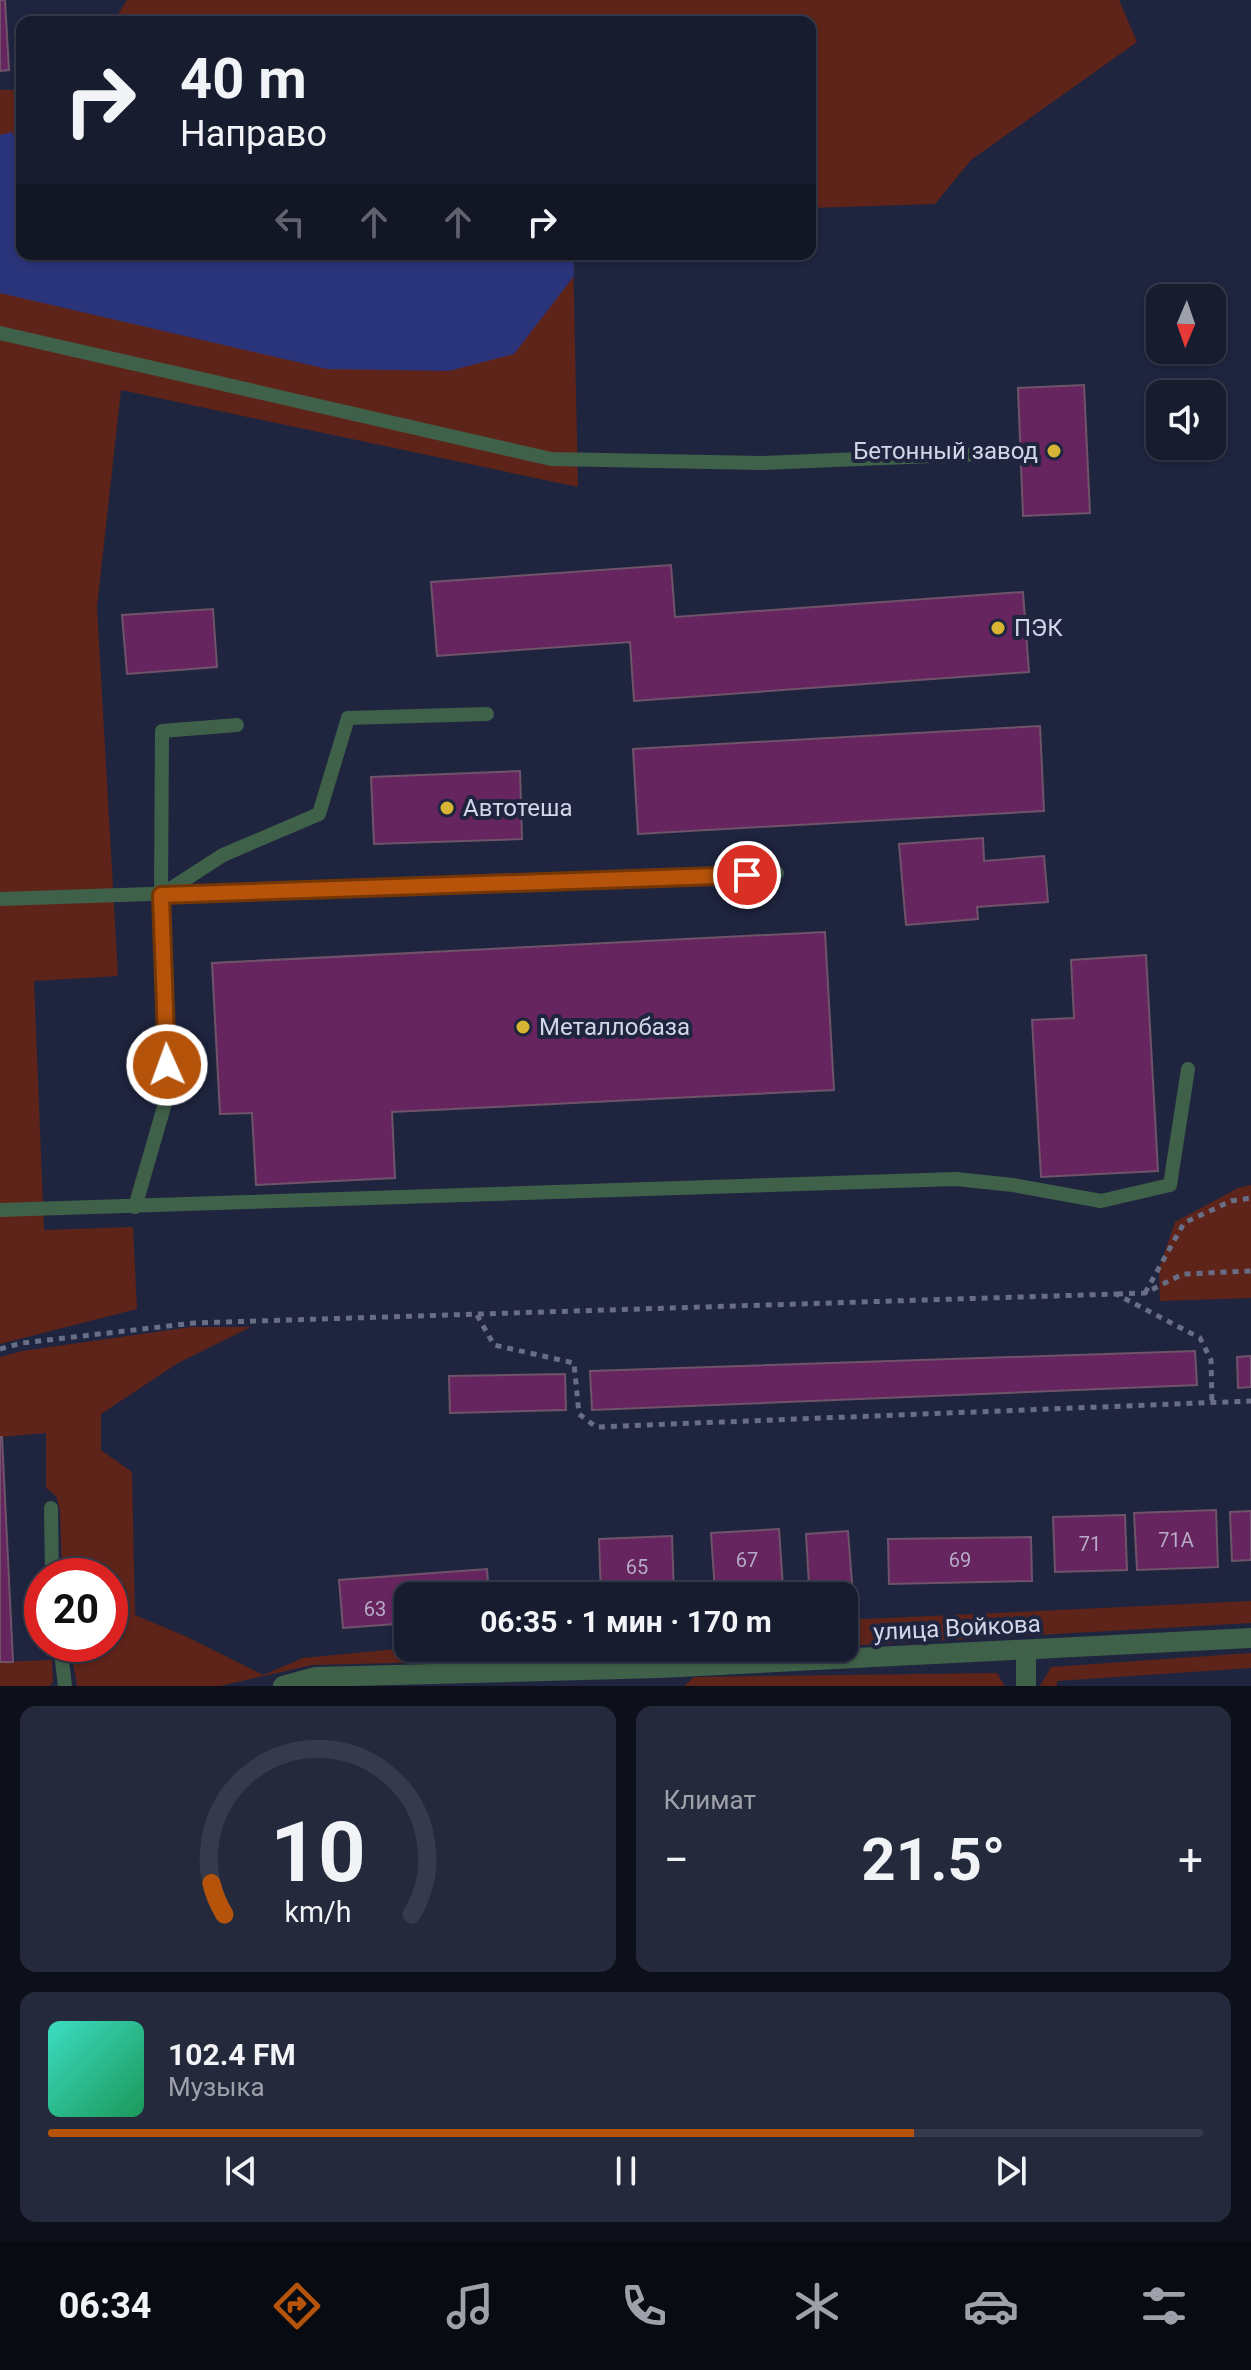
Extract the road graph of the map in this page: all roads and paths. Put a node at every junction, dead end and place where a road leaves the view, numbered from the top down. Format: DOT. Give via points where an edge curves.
graph roads {
  1 [pos="0,333"];
  2 [pos="981,454"];
  3 [pos="487,714"];
  4 [pos="237,725"];
  5 [pos="777,873"];
  6 [pos="161,895"];
  7 [pos="0,899"];
  8 [pos="1188,1069"];
  9 [pos="1251,1198"];
  10 [pos="135,1207"];
  11 [pos="0,1210"];
  12 [pos="1251,1271"];
  13 [pos="1145,1293"];
  14 [pos="1116,1294"];
  15 [pos="477,1315"];
  16 [pos="0,1349"];
  17 [pos="1251,1401"];
  18 [pos="1212,1403"];
  19 [pos="51,1508"];
  20 [pos="52,1558"];
  21 [pos="1251,1638"];
  22 [pos="1026,1651"];
  23 [pos="62,1662"];
  24 [pos="658,1677"];
  25 [pos="65,1686"];
  26 [pos="283,1686"];
  27 [pos="1026,1686"];
  1 -- 2 [label="lane" via="551,459 762,463"];
  3 -- 6 [label="lane" via="348,718 319,814 223,855"];
  4 -- 6 [label="lane" via="162,731"];
  5 -- 6 [label="lane"];
  6 -- 7 [label="lane"];
  6 -- 10 [label="lane" via="168,1093"];
  8 -- 10 [label="lane" via="1170,1185 1101,1201 956,1179"];
  9 -- 13 [label="path" via="1231,1201 1184,1223"];
  10 -- 11 [label="lane"];
  12 -- 13 [label="path" via="1183,1274"];
  13 -- 14 [label="path"];
  14 -- 15 [label="path"];
  14 -- 18 [label="path" via="1200,1338 1211,1360"];
  15 -- 16 [label="path" via="194,1323"];
  15 -- 18 [label="path" via="494,1345 574,1363 579,1414 596,1427"];
  17 -- 18 [label="path"];
  19 -- 20 [label="lane"];
  21 -- 22 [label="street, улица Войкова"];
  22 -- 24 [label="street, улица Войкова"];
  22 -- 27 [label="street"];
  23 -- 25 [label="lane"];
  24 -- 26 [label="street, улица Войкова" via="316,1677"];
}
